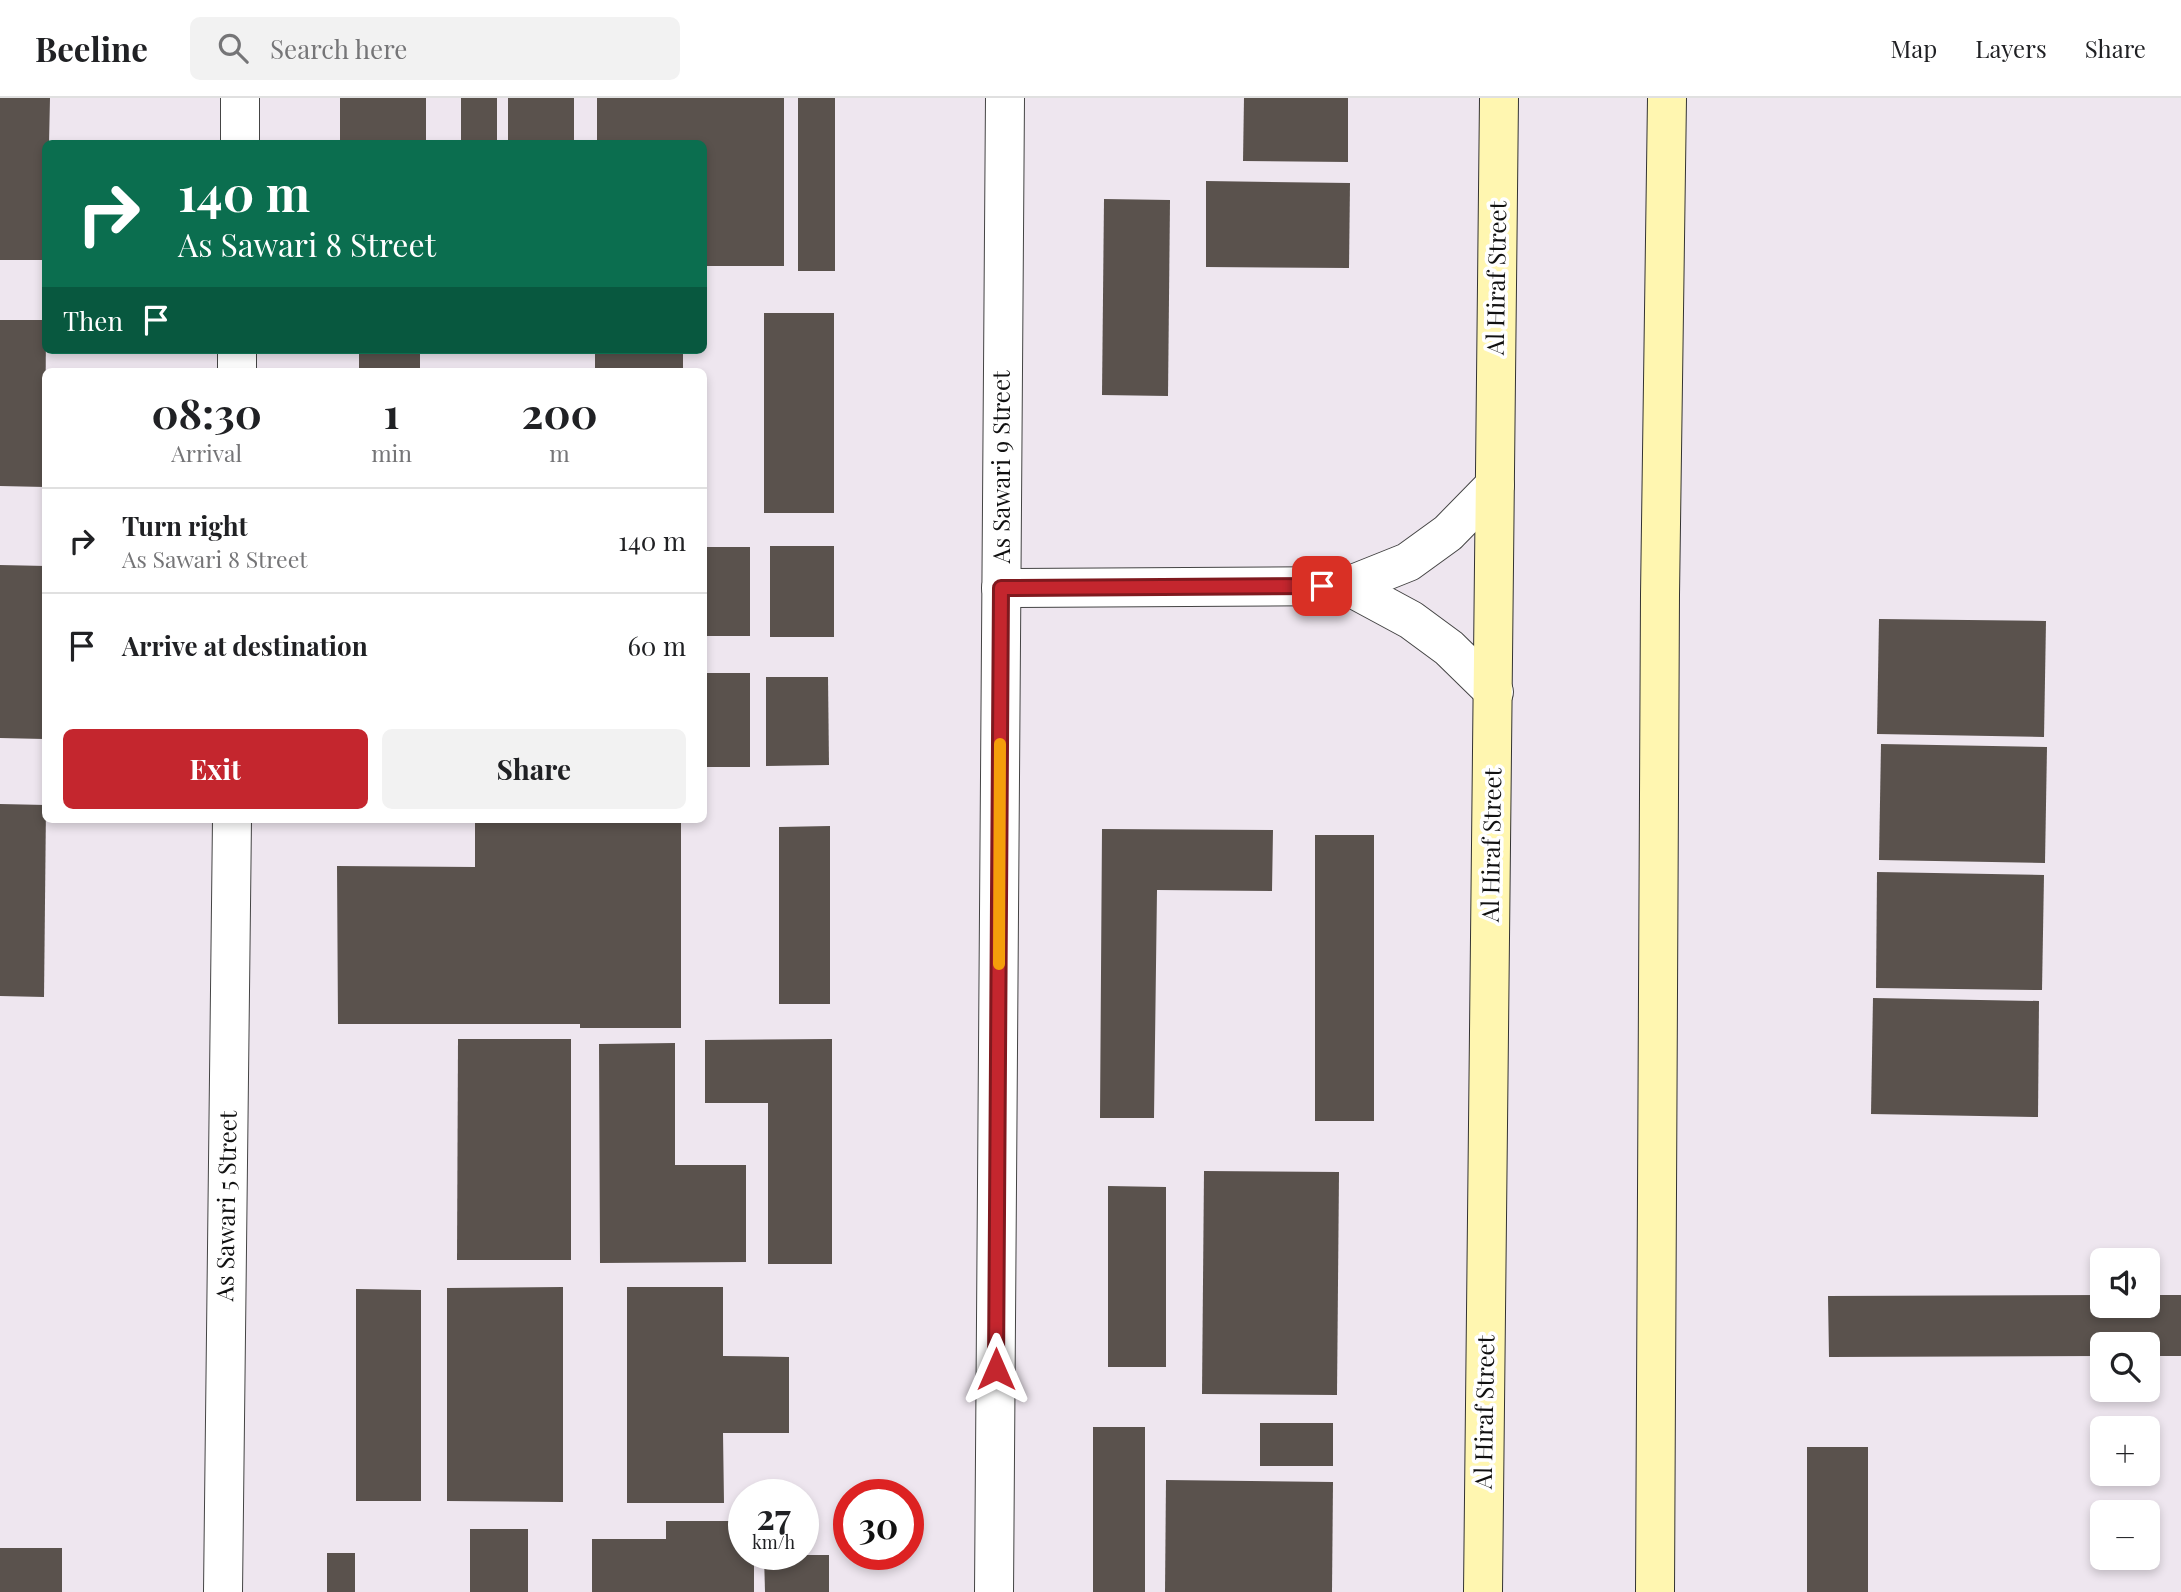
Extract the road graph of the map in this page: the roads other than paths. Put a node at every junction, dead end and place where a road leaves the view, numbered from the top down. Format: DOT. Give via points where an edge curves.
graph roads {
  1 [pos="240,98"];
  2 [pos="1005,98"];
  3 [pos="1499,98"];
  4 [pos="1667,98"];
  5 [pos="240,140"];
  6 [pos="1495,485"];
  7 [pos="1349,586"];
  8 [pos="1001,588"];
  9 [pos="1494,692"];
  10 [pos="232,823"];
  11 [pos="223,1592"];
  12 [pos="994,1592"];
  13 [pos="1483,1592"];
  14 [pos="1655,1592"];
  1 -- 5 [label="street"];
  2 -- 8 [label="street, As Sawari 9 Street"];
  3 -- 6 [label="street, Al Hiraf Street"];
  4 -- 14 [label="street"];
  6 -- 7 [label="street" via="1448,533 1408,562"];
  6 -- 9 [label="street, Al Hiraf Street"];
  7 -- 8 [label="street"];
  7 -- 9 [label="street" via="1411,620 1449,648"];
  8 -- 12 [label="street, As Sawari 9 Street"];
  9 -- 13 [label="street, Al Hiraf Street"];
  10 -- 11 [label="street, As Sawari 5 Street"];
}
